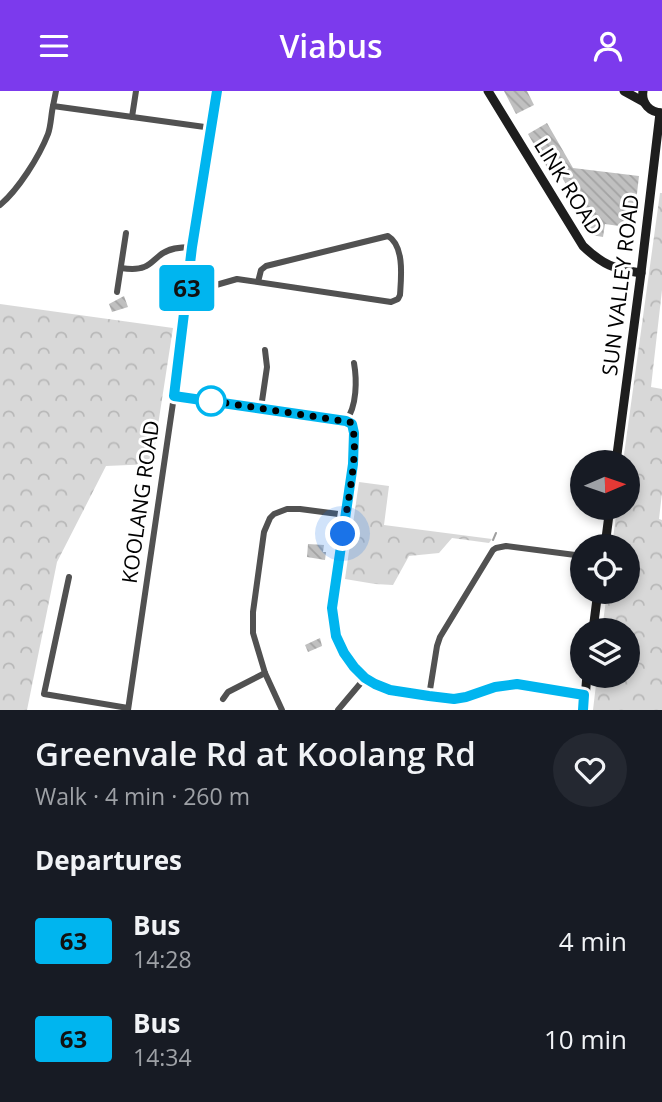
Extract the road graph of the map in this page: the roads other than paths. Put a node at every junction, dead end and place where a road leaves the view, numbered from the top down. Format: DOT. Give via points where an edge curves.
graph roads {
  1 [pos="56,91"];
  2 [pos="136,91"];
  3 [pos="217,91"];
  4 [pos="488,91"];
  5 [pos="624,91"];
  6 [pos="643,91"];
  7 [pos="644,102"];
  8 [pos="53,106"];
  9 [pos="661,113"];
  10 [pos="132,117"];
  11 [pos="212,128"];
  12 [pos="657,178"];
  13 [pos="0,205"];
  14 [pos="126,233"];
  15 [pos="192,247"];
  16 [pos="121,268"];
  17 [pos="641,273"];
  18 [pos="189,277"];
  19 [pos="258,282"];
  20 [pos="117,292"];
  21 [pos="265,349"];
  22 [pos="354,363"];
  23 [pos="174,396"];
  24 [pos="261,408"];
  25 [pos="346,421"];
  26 [pos="618,450"];
  27 [pos="345,515"];
  28 [pos="570,554"];
  29 [pos="69,577"];
  30 [pos="265,673"];
  31 [pos="365,678"];
  32 [pos="585,688"];
  33 [pos="584,695"];
  34 [pos="429,696"];
  35 [pos="223,699"];
  36 [pos="128,709"];
  37 [pos="282,710"];
  38 [pos="338,710"];
  39 [pos="583,710"];
  1 -- 8 [label="street"];
  2 -- 10 [label="street"];
  3 -- 11 [label="street, KOOLANG ROAD"];
  4 -- 17 [label="street, LINK ROAD" via="583,246 604,263"];
  5 -- 7 [label="street"];
  6 -- 7 [label="street"];
  7 -- 9 [label="street"];
  8 -- 10 [label="street"];
  8 -- 13 [label="street" via="48,134 36,157"];
  9 -- 12 [label="street, SUN VALLEY ROAD"];
  10 -- 11 [label="street"];
  11 -- 15 [label="street, KOOLANG ROAD"];
  12 -- 17 [label="street, SUN VALLEY ROAD"];
  14 -- 16 [label="street"];
  15 -- 16 [label="street" via="170,250 141,268"];
  15 -- 18 [label="street, KOOLANG ROAD"];
  16 -- 20 [label="street"];
  17 -- 26 [label="street, SUN VALLEY ROAD"];
  18 -- 19 [label="street" via="209,287 234,279"];
  18 -- 23 [label="street, KOOLANG ROAD"];
  19 -- 19 [label="street" via="391,302 400,295 402,267 395,242 388,236 266,267"];
  21 -- 24 [label="street"];
  22 -- 25 [label="street" via="353,407"];
  23 -- 24 [label="street"];
  23 -- 36 [label="street, KOOLANG ROAD"];
  24 -- 25 [label="street"];
  25 -- 27 [label="street" via="353,426 354,449"];
  27 -- 30 [label="street" via="287,509 274,514 267,524 252,622"];
  27 -- 31 [label="street" via="333,621 344,653"];
  28 -- 34 [label="street" via="506,546 493,550 440,637"];
  29 -- 36 [label="street" via="44,694"];
  30 -- 35 [label="street"];
  30 -- 37 [label="street"];
  31 -- 34 [label="street" via="390,690"];
  31 -- 38 [label="street"];
  32 -- 33 [label="street"];
  33 -- 34 [label="street" via="517,684 454,699"];
  33 -- 39 [label="street"];
}
